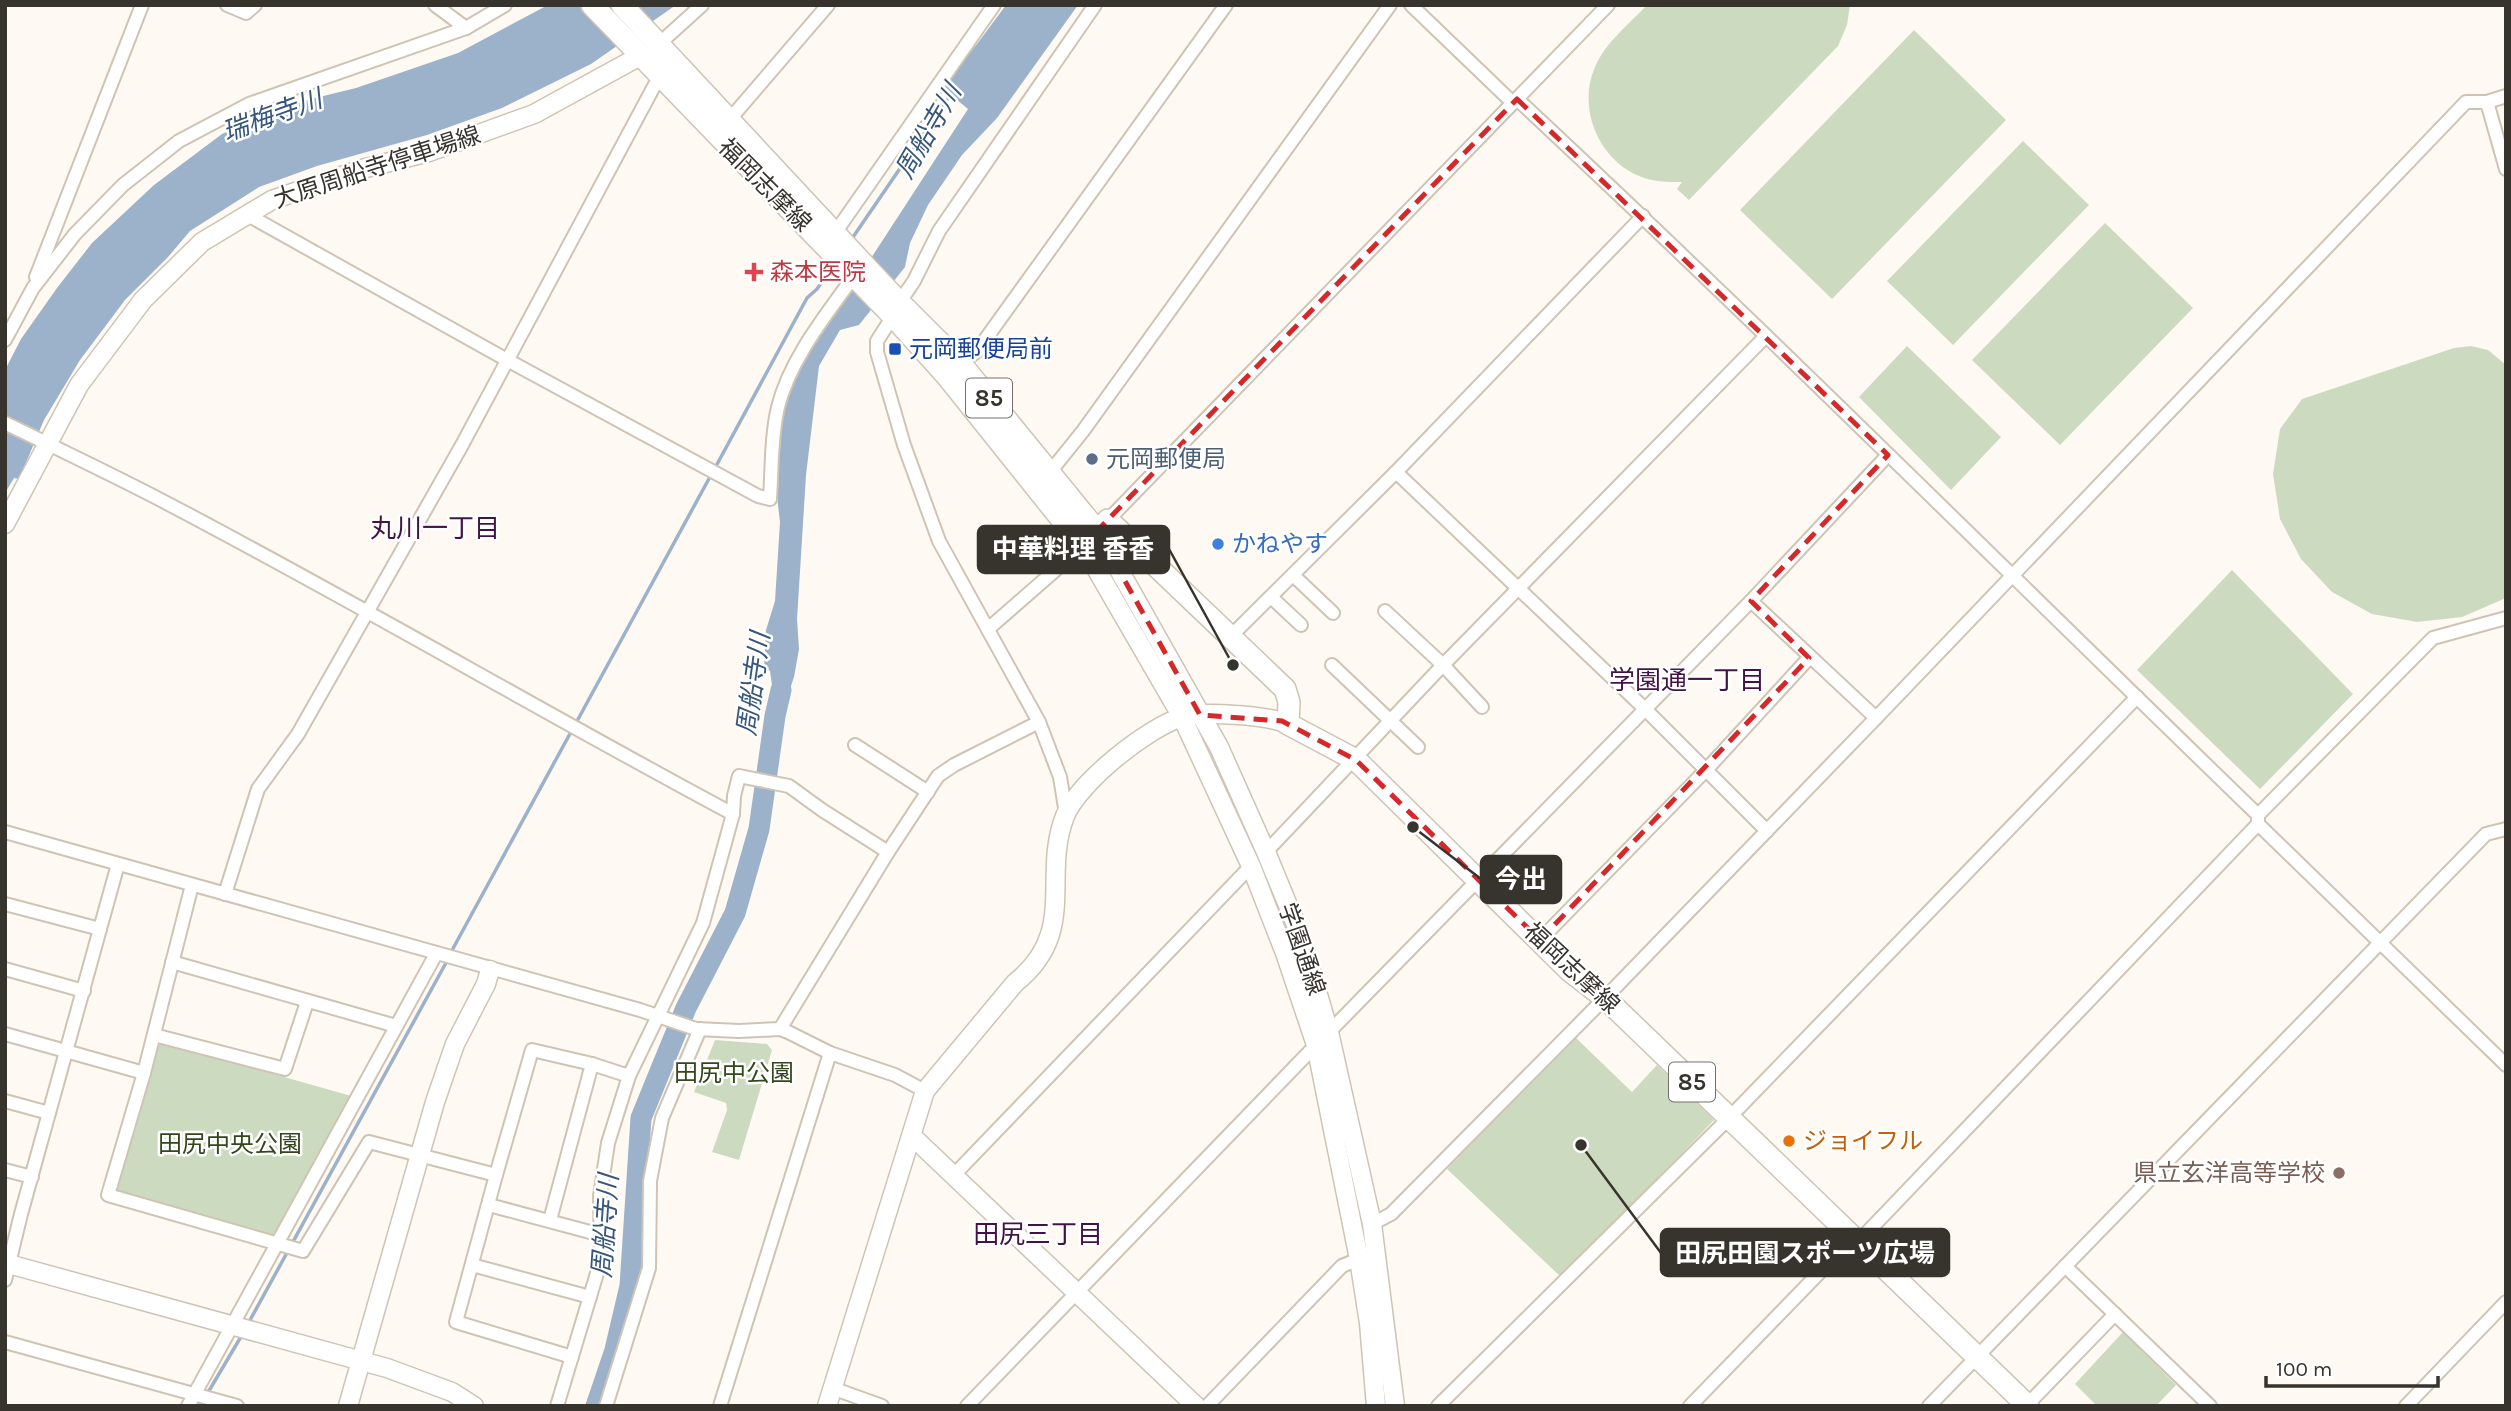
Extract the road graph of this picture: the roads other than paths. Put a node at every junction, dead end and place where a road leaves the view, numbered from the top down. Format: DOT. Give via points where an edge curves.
graph roads {
  1 [pos="142,5"];
  2 [pos="227,5"];
  3 [pos="255,5"];
  4 [pos="435,5"];
  5 [pos="505,5"];
  6 [pos="592,5"];
  7 [pos="622,5"];
  8 [pos="702,5"];
  9 [pos="828,5"];
  10 [pos="994,5"];
  11 [pos="1095,5"];
  12 [pos="1226,5"];
  13 [pos="1390,5"];
  14 [pos="1411,5"];
  15 [pos="1608,5"];
  16 [pos="466,28"];
  17 [pos="659,44"];
  18 [pos="640,56"];
  19 [pos="659,77"];
  20 [pos="2506,96"];
  21 [pos="1515,101"];
  22 [pos="2487,102"];
  23 [pos="730,119"];
  24 [pos="708,128"];
  25 [pos="2506,169"];
  26 [pos="246,214"];
  27 [pos="1643,216"];
  28 [pos="831,240"];
  29 [pos="854,276"];
  30 [pos="33,288"];
  31 [pos="896,305"];
  32 [pos="1765,337"];
  33 [pos="5,340"];
  34 [pos="509,361"];
  35 [pos="954,370"];
  36 [pos="5,423"];
  37 [pos="48,444"];
  38 [pos="1888,455"];
  39 [pos="1050,472"];
  40 [pos="1396,472"];
  41 [pos="5,524"];
  42 [pos="1096,532"];
  43 [pos="1293,575"];
  44 [pos="2011,575"];
  45 [pos="1520,589"];
  46 [pos="1271,597"];
  47 [pos="1751,601"];
  48 [pos="1385,611"];
  49 [pos="367,612"];
  50 [pos="1333,613"];
  51 [pos="2506,618"];
  52 [pos="1301,625"];
  53 [pos="988,629"];
  54 [pos="1231,636"];
  55 [pos="1809,658"];
  56 [pos="1332,665"];
  57 [pos="1443,665"];
  58 [pos="2137,698"];
  59 [pos="1482,708"];
  60 [pos="1644,708"];
  61 [pos="1191,716"];
  62 [pos="1876,718"];
  63 [pos="1390,721"];
  64 [pos="1039,722"];
  65 [pos="1288,724"];
  66 [pos="855,745"];
  67 [pos="1418,747"];
  68 [pos="1356,760"];
  69 [pos="1706,769"];
  70 [pos="928,792"];
  71 [pos="733,814"];
  72 [pos="1066,815"];
  73 [pos="2258,820"];
  74 [pos="2506,829"];
  75 [pos="1767,831"];
  76 [pos="5,832"];
  77 [pos="888,852"];
  78 [pos="1266,852"];
  79 [pos="118,864"];
  80 [pos="1251,866"];
  81 [pos="1480,880"];
  82 [pos="192,885"];
  83 [pos="225,894"];
  84 [pos="5,904"];
  85 [pos="100,929"];
  86 [pos="1540,940"];
  87 [pos="2379,942"];
  88 [pos="436,954"];
  89 [pos="172,962"];
  90 [pos="5,969"];
  91 [pos="491,970"];
  92 [pos="84,991"];
  93 [pos="1605,998"];
  94 [pos="307,1002"];
  95 [pos="659,1017"];
  96 [pos="396,1026"];
  97 [pos="698,1029"];
  98 [pos="780,1029"];
  99 [pos="5,1034"];
  100 [pos="154,1035"];
  101 [pos="1322,1038"];
  102 [pos="67,1052"];
  103 [pos="830,1052"];
  104 [pos="2505,1062"];
  105 [pos="592,1064"];
  106 [pos="144,1073"];
  107 [pos="629,1076"];
  108 [pos="925,1091"];
  109 [pos="5,1101"];
  110 [pos="49,1113"];
  111 [pos="1730,1118"];
  112 [pos="913,1137"];
  113 [pos="420,1155"];
  114 [pos="5,1170"];
  115 [pos="496,1175"];
  116 [pos="953,1176"];
  117 [pos="32,1177"];
  118 [pos="489,1205"];
  119 [pos="550,1220"];
  120 [pos="1373,1224"];
  121 [pos="601,1236"];
  122 [pos="1856,1240"];
  123 [pos="276,1245"];
  124 [pos="1359,1259"];
  125 [pos="472,1265"];
  126 [pos="2065,1266"];
  127 [pos="7,1269"];
  128 [pos="1077,1291"];
  129 [pos="590,1297"];
  130 [pos="2506,1302"];
  131 [pos="2115,1314"];
  132 [pos="232,1326"];
  133 [pos="5,1342"];
  134 [pos="572,1357"];
  135 [pos="1976,1357"];
  136 [pos="361,1362"];
  137 [pos="829,1397"];
  138 [pos="192,1400"];
  139 [pos="219,1404"];
  140 [pos="237,1406"];
  141 [pos="348,1406"];
  142 [pos="474,1406"];
  143 [pos="557,1406"];
  144 [pos="606,1406"];
  145 [pos="720,1406"];
  146 [pos="882,1406"];
  147 [pos="967,1406"];
  148 [pos="1196,1406"];
  149 [pos="1207,1406"];
  150 [pos="1376,1406"];
  151 [pos="1395,1406"];
  152 [pos="1438,1406"];
  153 [pos="1690,1406"];
  154 [pos="1928,1406"];
  155 [pos="2027,1406"];
  156 [pos="2210,1406"];
  157 [pos="2406,1406"];
  1 -- 30 [label="street"];
  2 -- 3 [label="street" via="246,13"];
  4 -- 16 [label="street"];
  5 -- 16 [label="street"];
  6 -- 18 [label="main road, 福岡志摩線 / 85"];
  7 -- 17 [label="main road, 福岡志摩線 / 85"];
  8 -- 17 [label="street"];
  9 -- 23 [label="street"];
  10 -- 28 [label="street"];
  11 -- 31 [label="street" via="939,230 914,281"];
  12 -- 35 [label="street" via="977,351"];
  13 -- 39 [label="street"];
  14 -- 21 [label="street"];
  15 -- 21 [label="street"];
  16 -- 30 [label="street" via="249,104 179,141 123,185 75,234"];
  17 -- 23 [label="main road, 福岡志摩線 / 85"];
  18 -- 19 [label="main road, 福岡志摩線 / 85"];
  18 -- 26 [label="street, 大原周船寺停車場線" via="534,114 272,200"];
  19 -- 24 [label="main road, 福岡志摩線 / 85"];
  19 -- 34 [label="street"];
  20 -- 22 [label="street"];
  21 -- 27 [label="street"];
  21 -- 42 [label="street"];
  22 -- 25 [label="street"];
  22 -- 44 [label="street" via="2466,102"];
  23 -- 24 [label="street"];
  23 -- 28 [label="main road, 福岡志摩線 / 85"];
  24 -- 28 [label="main road, 福岡志摩線 / 85"];
  26 -- 34 [label="street"];
  26 -- 37 [label="street, 大原周船寺停車場線" via="202,242 143,300 79,385"];
  27 -- 32 [label="street"];
  27 -- 40 [label="street"];
  28 -- 29 [label="main road, 福岡志摩線 / 85"];
  28 -- 31 [label="main road, 85"];
  29 -- 31 [label="main road, 福岡志摩線 / 85"];
  29 -- 34 [label="street" via="802,355 778,408 770,499"];
  30 -- 33 [label="street"];
  31 -- 35 [label="main road, 福岡志摩線 / 85"];
  31 -- 53 [label="street" via="877,341 877,352 939,541"];
  32 -- 38 [label="street"];
  32 -- 45 [label="street"];
  34 -- 49 [label="street"];
  35 -- 39 [label="main road, 福岡志摩線 / 85"];
  35 -- 42 [label="main road, 福岡志摩線 / 85"];
  36 -- 37 [label="street"];
  37 -- 41 [label="street, 大原周船寺停車場線"];
  37 -- 49 [label="street"];
  38 -- 44 [label="street"];
  38 -- 47 [label="street"];
  39 -- 42 [label="main road, 福岡志摩線 / 85"];
  40 -- 43 [label="street"];
  40 -- 45 [label="street"];
  42 -- 53 [label="street"];
  42 -- 54 [label="main road, 福岡志摩線 / 85"];
  42 -- 61 [label="street, 学園通線"];
  43 -- 46 [label="street"];
  43 -- 50 [label="street"];
  44 -- 58 [label="street"];
  44 -- 62 [label="street"];
  45 -- 57 [label="street"];
  45 -- 60 [label="street"];
  46 -- 52 [label="street"];
  46 -- 54 [label="street"];
  47 -- 55 [label="street"];
  47 -- 60 [label="street"];
  48 -- 57 [label="street"];
  49 -- 71 [label="street"];
  49 -- 83 [label="street" via="298,734 258,789"];
  51 -- 73 [label="street" via="2433,638"];
  53 -- 64 [label="street"];
  54 -- 65 [label="main road, 福岡志摩線 / 85" via="1285,689"];
  55 -- 62 [label="street"];
  55 -- 69 [label="street"];
  56 -- 63 [label="street"];
  57 -- 59 [label="street"];
  57 -- 63 [label="street"];
  58 -- 73 [label="street"];
  58 -- 111 [label="street"];
  60 -- 69 [label="street"];
  60 -- 81 [label="street"];
  61 -- 65 [label="street" via="1252,716"];
  61 -- 72 [label="street" via="1135,741 1086,787"];
  61 -- 78 [label="street, 学園通線" via="1219,747"];
  61 -- 80 [label="street, 学園通線"];
  62 -- 75 [label="street"];
  63 -- 67 [label="street"];
  63 -- 68 [label="street"];
  64 -- 70 [label="street" via="954,765 938,776"];
  64 -- 72 [label="street" via="1060,777"];
  65 -- 68 [label="main road, 福岡志摩線 / 85"];
  66 -- 70 [label="street"];
  68 -- 78 [label="street"];
  68 -- 81 [label="main road, 福岡志摩線 / 85"];
  69 -- 75 [label="street"];
  69 -- 86 [label="street"];
  70 -- 77 [label="street"];
  71 -- 77 [label="street" via="740,776 789,786"];
  71 -- 95 [label="street" via="703,923"];
  72 -- 108 [label="street" via="1055,911 1044,949 1033,969 1015,983"];
  73 -- 87 [label="street"];
  73 -- 122 [label="street"];
  74 -- 87 [label="street" via="2486,834"];
  75 -- 93 [label="street"];
  76 -- 79 [label="street"];
  77 -- 98 [label="street"];
  78 -- 101 [label="street, 学園通線" via="1301,937"];
  79 -- 82 [label="street"];
  79 -- 85 [label="street"];
  80 -- 101 [label="street, 学園通線"];
  80 -- 116 [label="street"];
  81 -- 86 [label="main road, 福岡志摩線 / 85"];
  81 -- 101 [label="street"];
  82 -- 83 [label="street"];
  82 -- 89 [label="street"];
  83 -- 88 [label="street"];
  84 -- 85 [label="street"];
  85 -- 92 [label="street"];
  86 -- 93 [label="main road, 福岡志摩線 / 85"];
  87 -- 104 [label="street"];
  87 -- 126 [label="street"];
  88 -- 91 [label="street"];
  88 -- 96 [label="street"];
  89 -- 94 [label="street"];
  89 -- 100 [label="street"];
  90 -- 92 [label="street"];
  91 -- 95 [label="street"];
  91 -- 113 [label="street" via="455,1044"];
  92 -- 102 [label="street"];
  93 -- 111 [label="main road, 福岡志摩線 / 85"];
  93 -- 120 [label="street" via="1391,1214"];
  94 -- 96 [label="street"];
  94 -- 100 [label="street" via="285,1069"];
  95 -- 97 [label="street"];
  95 -- 107 [label="street"];
  96 -- 123 [label="street"];
  97 -- 98 [label="street"];
  97 -- 144 [label="street" via="662,1118 650,1181 649,1268"];
  98 -- 103 [label="street"];
  99 -- 102 [label="street"];
  100 -- 106 [label="street"];
  101 -- 120 [label="street, 学園通線"];
  101 -- 124 [label="street, 学園通線"];
  101 -- 128 [label="street"];
  102 -- 106 [label="street"];
  102 -- 110 [label="street"];
  103 -- 108 [label="street"];
  103 -- 145 [label="street"];
  105 -- 107 [label="street"];
  105 -- 115 [label="street" via="531,1051"];
  105 -- 119 [label="street"];
  106 -- 123 [label="street" via="108,1195"];
  107 -- 121 [label="street" via="608,1143"];
  108 -- 112 [label="street"];
  109 -- 110 [label="street"];
  110 -- 117 [label="street"];
  111 -- 122 [label="main road, 福岡志摩線 / 85"];
  111 -- 152 [label="street"];
  112 -- 116 [label="street"];
  112 -- 137 [label="street"];
  113 -- 115 [label="street"];
  113 -- 123 [label="street" via="369,1142 303,1251"];
  113 -- 136 [label="street"];
  114 -- 117 [label="street"];
  115 -- 118 [label="street"];
  116 -- 128 [label="street"];
  117 -- 127 [label="street"];
  118 -- 119 [label="street"];
  118 -- 125 [label="street"];
  119 -- 121 [label="street"];
  120 -- 151 [label="street, 学園通線"];
  121 -- 129 [label="street" via="601,1260"];
  122 -- 135 [label="main road, 福岡志摩線 / 85"];
  122 -- 153 [label="street"];
  123 -- 132 [label="street"];
  124 -- 149 [label="street" via="1342,1265"];
  124 -- 150 [label="street, 学園通線"];
  125 -- 129 [label="street"];
  125 -- 134 [label="street" via="456,1322"];
  126 -- 131 [label="street"];
  126 -- 135 [label="street"];
  127 -- 132 [label="street"];
  128 -- 147 [label="street"];
  128 -- 148 [label="street"];
  129 -- 134 [label="street"];
  130 -- 157 [label="street"];
  131 -- 155 [label="street"];
  131 -- 156 [label="street"];
  132 -- 136 [label="street"];
  132 -- 138 [label="street"];
  133 -- 138 [label="street"];
  134 -- 143 [label="street"];
  135 -- 154 [label="street"];
  135 -- 155 [label="main road, 福岡志摩線 / 85"];
  136 -- 141 [label="street"];
  136 -- 142 [label="street" via="418,1378"];
  137 -- 146 [label="street"];
  138 -- 139 [label="street"];
  139 -- 140 [label="street"];
}
